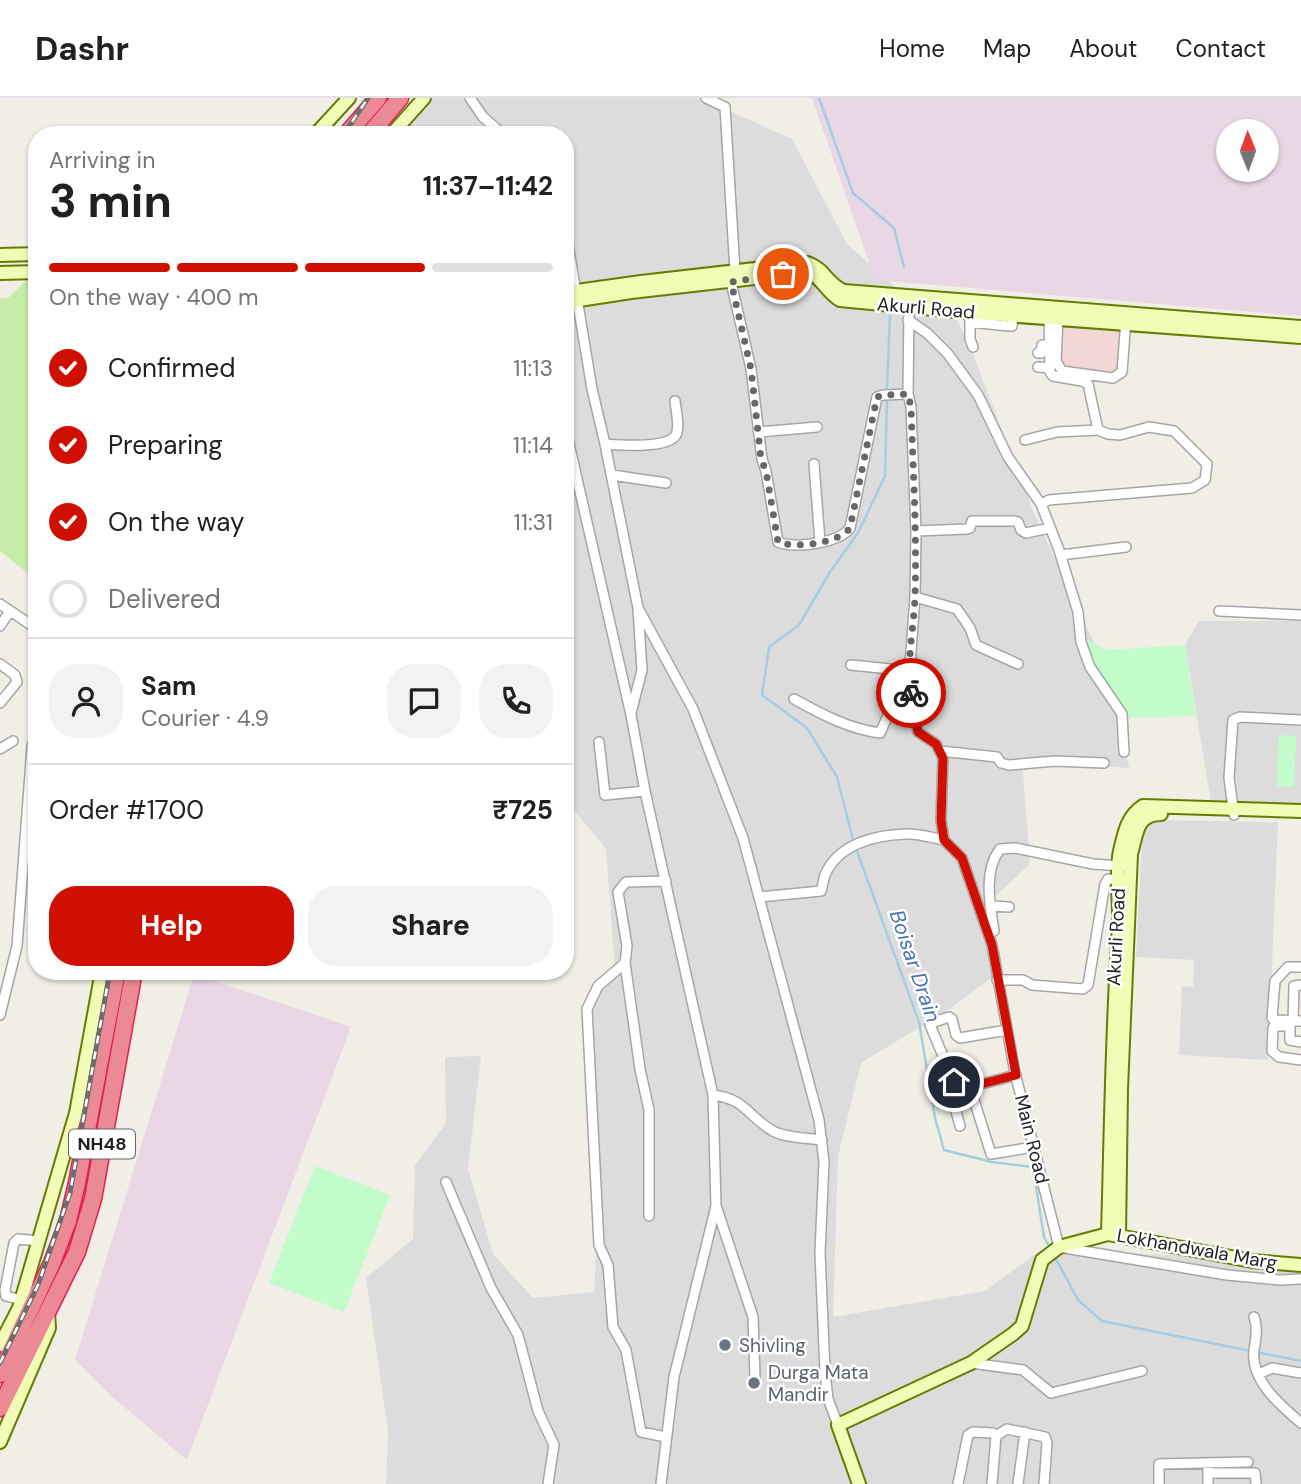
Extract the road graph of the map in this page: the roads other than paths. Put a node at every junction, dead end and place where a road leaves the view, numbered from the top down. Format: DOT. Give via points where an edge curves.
graph roads {
  1 [pos="349,98"];
  2 [pos="378,98"];
  3 [pos="400,98"];
  4 [pos="424,98"];
  5 [pos="470,98"];
  6 [pos="706,98"];
  7 [pos="323,126"];
  8 [pos="354,126"];
  9 [pos="377,126"];
  10 [pos="399,126"];
  11 [pos="494,126"];
  12 [pos="0,254"];
  13 [pos="28,254"];
  14 [pos="28,272"];
  15 [pos="0,273"];
  16 [pos="733,276"];
  17 [pos="574,296"];
  18 [pos="910,301"];
  19 [pos="967,312"];
  20 [pos="1052,315"];
  21 [pos="1126,319"];
  22 [pos="1301,327"];
  23 [pos="1283,330"];
  24 [pos="1301,337"];
  25 [pos="1049,345"];
  26 [pos="973,347"];
  27 [pos="1038,353"];
  28 [pos="1038,367"];
  29 [pos="1050,368"];
  30 [pos="908,394"];
  31 [pos="675,401"];
  32 [pos="817,427"];
  33 [pos="1098,430"];
  34 [pos="759,432"];
  35 [pos="1025,440"];
  36 [pos="605,444"];
  37 [pos="814,464"];
  38 [pos="574,465"];
  39 [pos="612,475"];
  40 [pos="666,483"];
  41 [pos="1041,504"];
  42 [pos="1050,528"];
  43 [pos="916,531"];
  44 [pos="820,542"];
  45 [pos="1126,547"];
  46 [pos="1061,555"];
  47 [pos="915,597"];
  48 [pos="0,604"];
  49 [pos="638,608"];
  50 [pos="1219,611"];
  51 [pos="1301,615"];
  52 [pos="4,618"];
  53 [pos="28,626"];
  54 [pos="0,664"];
  55 [pos="1018,664"];
  56 [pos="851,666"];
  57 [pos="909,675"];
  58 [pos="794,699"];
  59 [pos="0,704"];
  60 [pos="631,715"];
  61 [pos="1301,720"];
  62 [pos="13,741"];
  63 [pos="599,742"];
  64 [pos="0,750"];
  65 [pos="940,751"];
  66 [pos="1124,752"];
  67 [pos="1104,763"];
  68 [pos="645,791"];
  69 [pos="28,800"];
  70 [pos="1301,811"];
  71 [pos="1234,812"];
  72 [pos="1264,813"];
  73 [pos="1301,817"];
  74 [pos="944,840"];
  75 [pos="1125,866"];
  76 [pos="1124,880"];
  77 [pos="666,881"];
  78 [pos="760,897"];
  79 [pos="990,906"];
  80 [pos="1009,907"];
  81 [pos="994,931"];
  82 [pos="625,963"];
  83 [pos="1301,967"];
  84 [pos="100,980"];
  85 [pos="115,980"];
  86 [pos="132,980"];
  87 [pos="998,980"];
  88 [pos="1301,985"];
  89 [pos="0,1015"];
  90 [pos="1296,1024"];
  91 [pos="1007,1030"];
  92 [pos="1301,1042"];
  93 [pos="1301,1060"];
  94 [pos="938,1071"];
  95 [pos="1016,1075"];
  96 [pos="965,1086"];
  97 [pos="950,1089"];
  98 [pos="713,1095"];
  99 [pos="960,1126"];
  100 [pos="822,1140"];
  101 [pos="1034,1147"];
  102 [pos="446,1182"];
  103 [pos="716,1206"];
  104 [pos="649,1216"];
  105 [pos="1114,1235"];
  106 [pos="39,1241"];
  107 [pos="1054,1250"];
  108 [pos="1301,1265"];
  109 [pos="1301,1279"];
  110 [pos="25,1303"];
  111 [pos="48,1309"];
  112 [pos="1254,1317"];
  113 [pos="12,1352"];
  114 [pos="971,1363"];
  115 [pos="1142,1371"];
  116 [pos="1257,1372"];
  117 [pos="1301,1373"];
  118 [pos="0,1374"];
  119 [pos="755,1377"];
  120 [pos="0,1408"];
  121 [pos="1301,1423"];
  122 [pos="838,1425"];
  123 [pos="1025,1432"];
  124 [pos="996,1436"];
  125 [pos="666,1437"];
  126 [pos="0,1442"];
  127 [pos="1248,1462"];
  128 [pos="1208,1463"];
  129 [pos="1208,1473"];
  130 [pos="548,1484"];
  131 [pos="660,1484"];
  132 [pos="859,1484"];
  133 [pos="958,1484"];
  134 [pos="992,1484"];
  135 [pos="1018,1484"];
  136 [pos="1044,1484"];
  137 [pos="1158,1484"];
  138 [pos="1208,1484"];
  139 [pos="1256,1484"];
  1 -- 7 [label="street"];
  2 -- 8 [label="highway"];
  3 -- 9 [label="highway"];
  4 -- 10 [label="street"];
  5 -- 11 [label="street"];
  6 -- 16 [label="street" via="724,107"];
  12 -- 13 [label="street"];
  14 -- 15 [label="street"];
  16 -- 17 [label="street, Akurli Road"];
  16 -- 18 [label="street, Akurli Road" via="808,272 840,300"];
  16 -- 34 [label="street"];
  17 -- 36 [label="street"];
  18 -- 19 [label="street, Akurli Road"];
  18 -- 30 [label="street"];
  18 -- 41 [label="street" via="978,395 1008,457"];
  19 -- 20 [label="street, Akurli Road"];
  19 -- 20 [label="street, Akurli Road"];
  19 -- 26 [label="street"];
  20 -- 21 [label="street, Akurli Road"];
  20 -- 21 [label="street" via="1058,367 1114,378 1122,372"];
  20 -- 25 [label="street"];
  21 -- 23 [label="street, Akurli Road"];
  22 -- 23 [label="street, Akurli Road"];
  23 -- 24 [label="street, Akurli Road"];
  25 -- 27 [label="street" via="1042,345"];
  25 -- 29 [label="street"];
  28 -- 29 [label="street"];
  29 -- 33 [label="street" via="1053,376 1088,384"];
  30 -- 43 [label="street"];
  30 -- 44 [label="street" via="877,397 850,528 845,535"];
  31 -- 36 [label="street" via="675,437 640,445"];
  32 -- 34 [label="street"];
  33 -- 35 [label="street" via="1057,432"];
  33 -- 41 [label="street" via="1120,435 1149,427 1174,431 1207,464 1205,480 1192,488"];
  34 -- 44 [label="street" via="778,542"];
  36 -- 39 [label="street"];
  37 -- 44 [label="street"];
  38 -- 60 [label="street"];
  39 -- 40 [label="street"];
  39 -- 49 [label="street"];
  41 -- 42 [label="street"];
  42 -- 43 [label="street" via="1026,533 1014,521 972,521 967,529"];
  42 -- 46 [label="street"];
  43 -- 47 [label="street"];
  45 -- 46 [label="street"];
  46 -- 66 [label="street" via="1090,667 1122,714"];
  47 -- 55 [label="street" via="957,609 976,645"];
  47 -- 57 [label="street"];
  48 -- 52 [label="street"];
  49 -- 60 [label="street" via="642,670"];
  49 -- 78 [label="street" via="693,709 743,838"];
  50 -- 51 [label="street"];
  52 -- 53 [label="street"];
  54 -- 59 [label="street" via="17,682"];
  56 -- 57 [label="street"];
  57 -- 58 [label="street" via="880,733 825,716"];
  57 -- 65 [label="street" via="918,732"];
  60 -- 68 [label="street"];
  61 -- 71 [label="street" via="1233,720 1229,778"];
  62 -- 64 [label="street"];
  63 -- 68 [label="street" via="605,795"];
  65 -- 67 [label="street" via="997,757 1009,765"];
  65 -- 74 [label="street"];
  68 -- 77 [label="street"];
  69 -- 89 [label="street" via="17,946"];
  70 -- 72 [label="street, Akurli Road"];
  71 -- 72 [label="street, Akurli Road"];
  71 -- 75 [label="street, Akurli Road" via="1143,806 1128,824 1122,844"];
  72 -- 73 [label="street, Akurli Road"];
  74 -- 78 [label="street" via="907,833 855,844 835,859 821,891"];
  74 -- 87 [label="street, Main Road" via="962,858 992,945"];
  75 -- 76 [label="street, Akurli Road"];
  75 -- 79 [label="street" via="1000,849 993,859"];
  76 -- 87 [label="street" via="1108,879 1105,884 1088,985 1083,989"];
  76 -- 105 [label="street, Akurli Road"];
  77 -- 82 [label="street" via="625,882 618,892 627,947"];
  77 -- 98 [label="street"];
  78 -- 100 [label="street"];
  79 -- 80 [label="street"];
  79 -- 81 [label="street"];
  82 -- 104 [label="street" via="649,1110"];
  82 -- 125 [label="street" via="598,986 587,1009 599,1245 608,1265 613,1327 626,1350 641,1432"];
  83 -- 90 [label="street" via="1288,967 1275,981 1272,1018"];
  84 -- 106 [label="street" via="76,1113"];
  85 -- 110 [label="highway, NH48" via="68,1222 52,1263"];
  86 -- 111 [label="highway, NH48" via="93,1199 76,1252"];
  87 -- 91 [label="street, Main Road"];
  88 -- 90 [label="street" via="1294,986"];
  90 -- 92 [label="street" via="1290,1040"];
  90 -- 93 [label="street" via="1274,1026 1272,1051 1279,1057"];
  91 -- 95 [label="street, Main Road"];
  91 -- 96 [label="street" via="960,1038 949,1017 930,1025 954,1082"];
  94 -- 97 [label="street"];
  95 -- 96 [label="street"];
  95 -- 101 [label="street, Main Road"];
  96 -- 97 [label="street"];
  96 -- 101 [label="street" via="990,1154"];
  97 -- 99 [label="street"];
  98 -- 100 [label="street" via="741,1104 777,1133"];
  98 -- 103 [label="street"];
  100 -- 122 [label="street" via="822,1332 828,1399"];
  101 -- 107 [label="street, Main Road"];
  102 -- 130 [label="street" via="491,1288 518,1335 538,1411 554,1445"];
  103 -- 119 [label="street" via="753,1317"];
  103 -- 125 [label="street" via="674,1377"];
  105 -- 107 [label="street, Lokhandwala Marg"];
  105 -- 108 [label="street, Lokhandwala Marg" via="1252,1261"];
  106 -- 110 [label="street"];
  106 -- 110 [label="street" via="18,1239 14,1243 6,1296"];
  107 -- 109 [label="street" via="1227,1275"];
  107 -- 114 [label="street" via="1038,1267 1022,1326"];
  110 -- 113 [label="highway, NH48"];
  111 -- 113 [label="highway, NH48"];
  111 -- 126 [label="street" via="49,1328"];
  112 -- 116 [label="street"];
  113 -- 118 [label="highway, NH48"];
  113 -- 120 [label="highway, NH48"];
  114 -- 115 [label="street" via="1023,1370 1051,1394"];
  114 -- 122 [label="street"];
  116 -- 117 [label="street" via="1272,1368"];
  116 -- 121 [label="street"];
  122 -- 132 [label="street"];
  123 -- 124 [label="street" via="1007,1429"];
  123 -- 135 [label="street"];
  123 -- 136 [label="street" via="1045,1437"];
  124 -- 133 [label="street" via="968,1435"];
  124 -- 134 [label="street"];
  125 -- 131 [label="street"];
  127 -- 128 [label="street"];
  128 -- 129 [label="street"];
  128 -- 137 [label="street" via="1159,1464"];
  129 -- 138 [label="street"];
  129 -- 139 [label="street" via="1255,1473"];
}
